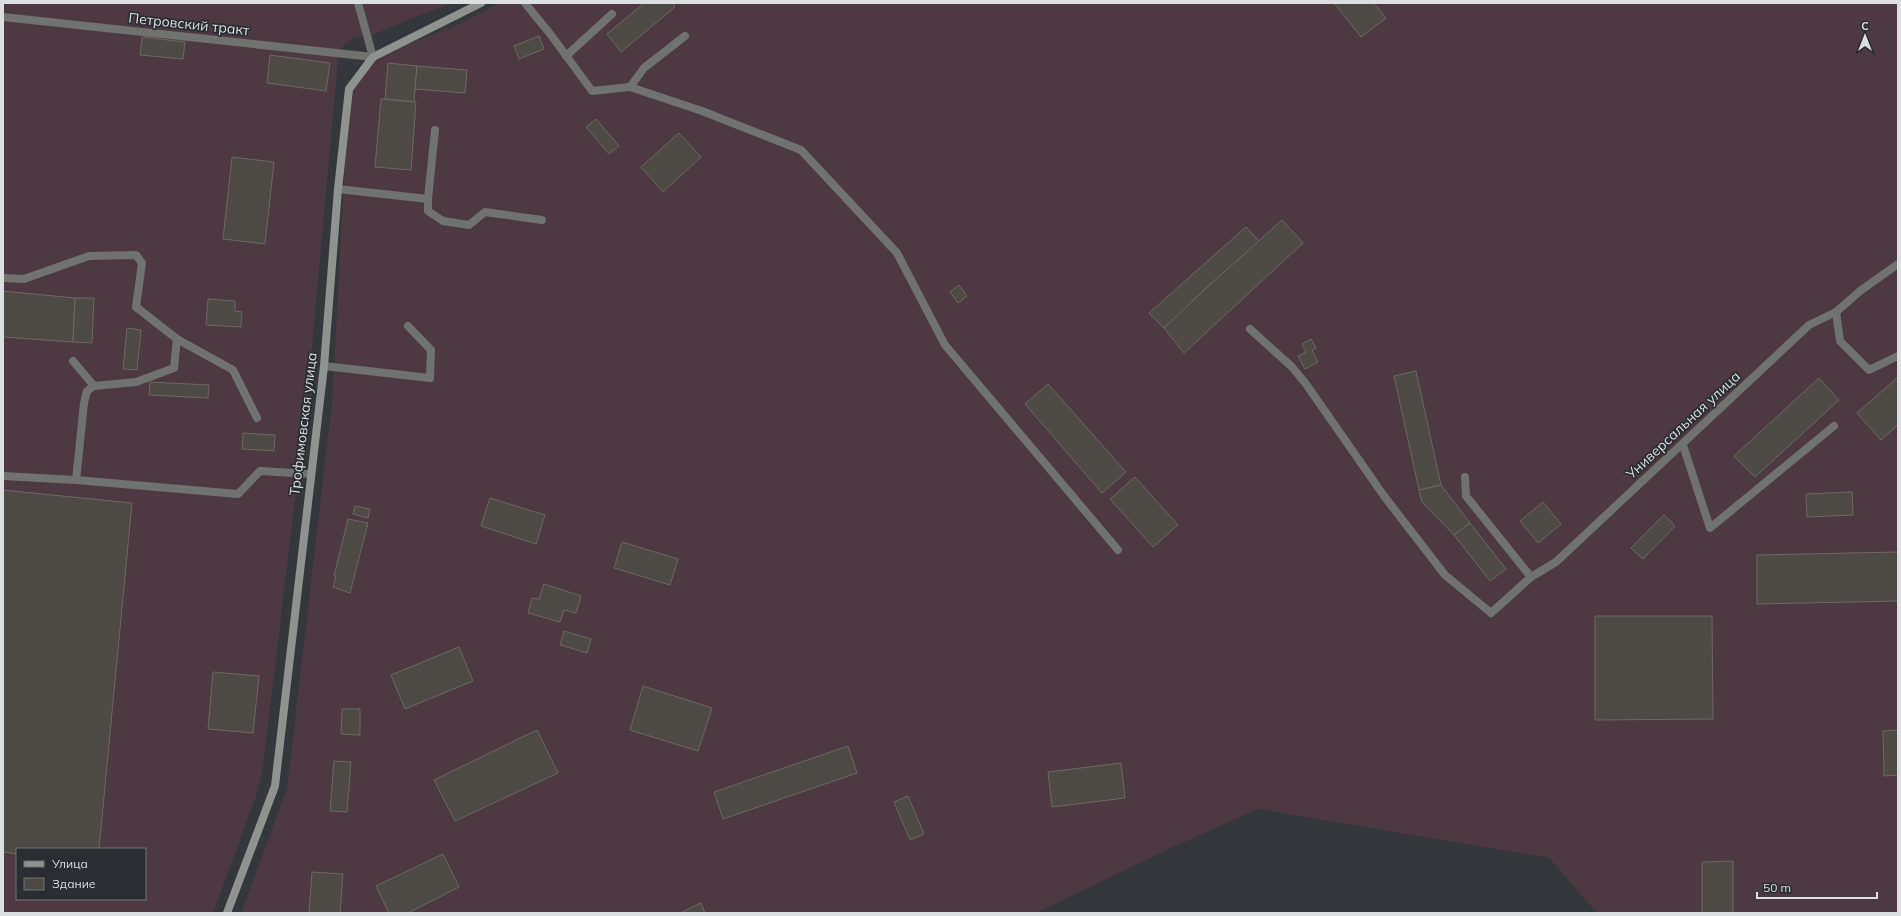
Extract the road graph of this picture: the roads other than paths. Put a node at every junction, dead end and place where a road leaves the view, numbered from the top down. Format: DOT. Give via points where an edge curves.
graph roads {
  1 [pos="358,3"];
  2 [pos="481,3"];
  3 [pos="525,3"];
  4 [pos="612,14"];
  5 [pos="3,17"];
  6 [pos="685,36"];
  7 [pos="566,56"];
  8 [pos="373,57"];
  9 [pos="630,87"];
  10 [pos="435,130"];
  11 [pos="338,189"];
  12 [pos="428,199"];
  13 [pos="542,220"];
  14 [pos="1898,264"];
  15 [pos="3,278"];
  16 [pos="1836,312"];
  17 [pos="408,326"];
  18 [pos="1250,329"];
  19 [pos="177,339"];
  20 [pos="1898,356"];
  21 [pos="73,361"];
  22 [pos="324,366"];
  23 [pos="94,386"];
  24 [pos="257,418"];
  25 [pos="1834,426"];
  26 [pos="1683,445"];
  27 [pos="310,474"];
  28 [pos="3,476"];
  29 [pos="1465,477"];
  30 [pos="76,480"];
  31 [pos="1118,550"];
  32 [pos="1531,577"];
  33 [pos="227,913"];
  1 -- 8 [label="street"];
  2 -- 8 [label="street, Трофимовская улица"];
  3 -- 7 [label="street"];
  4 -- 7 [label="street"];
  5 -- 8 [label="street, Петровский тракт"];
  6 -- 9 [label="street" via="644,68"];
  7 -- 9 [label="street" via="592,91"];
  8 -- 11 [label="street, Трофимовская улица" via="349,89"];
  9 -- 31 [label="street" via="702,111 801,150 897,253 945,345"];
  10 -- 12 [label="street"];
  11 -- 12 [label="street"];
  11 -- 22 [label="street, Трофимовская улица"];
  12 -- 13 [label="street" via="428,211 443,222 469,225 485,212"];
  14 -- 16 [label="street, Универсальная улица"];
  15 -- 19 [label="street" via="24,279 89,256 136,255 142,263 136,307"];
  16 -- 20 [label="street" via="1840,341 1870,370"];
  16 -- 26 [label="street, Универсальная улица" via="1810,325 1697,429"];
  17 -- 22 [label="street" via="431,350 430,378"];
  18 -- 32 [label="street, Универсальная улица" via="1306,384 1384,496 1445,575 1491,613"];
  19 -- 23 [label="street" via="174,368 136,382"];
  19 -- 24 [label="street" via="233,370"];
  21 -- 23 [label="street"];
  22 -- 27 [label="street, Трофимовская улица"];
  23 -- 30 [label="street" via="87,391 84,403"];
  25 -- 26 [label="street" via="1710,528"];
  26 -- 32 [label="street, Универсальная улица" via="1556,562"];
  27 -- 30 [label="street" via="260,471 238,494"];
  27 -- 33 [label="street, Трофимовская улица" via="275,786"];
  28 -- 30 [label="street"];
  29 -- 32 [label="street" via="1466,496"];
}
